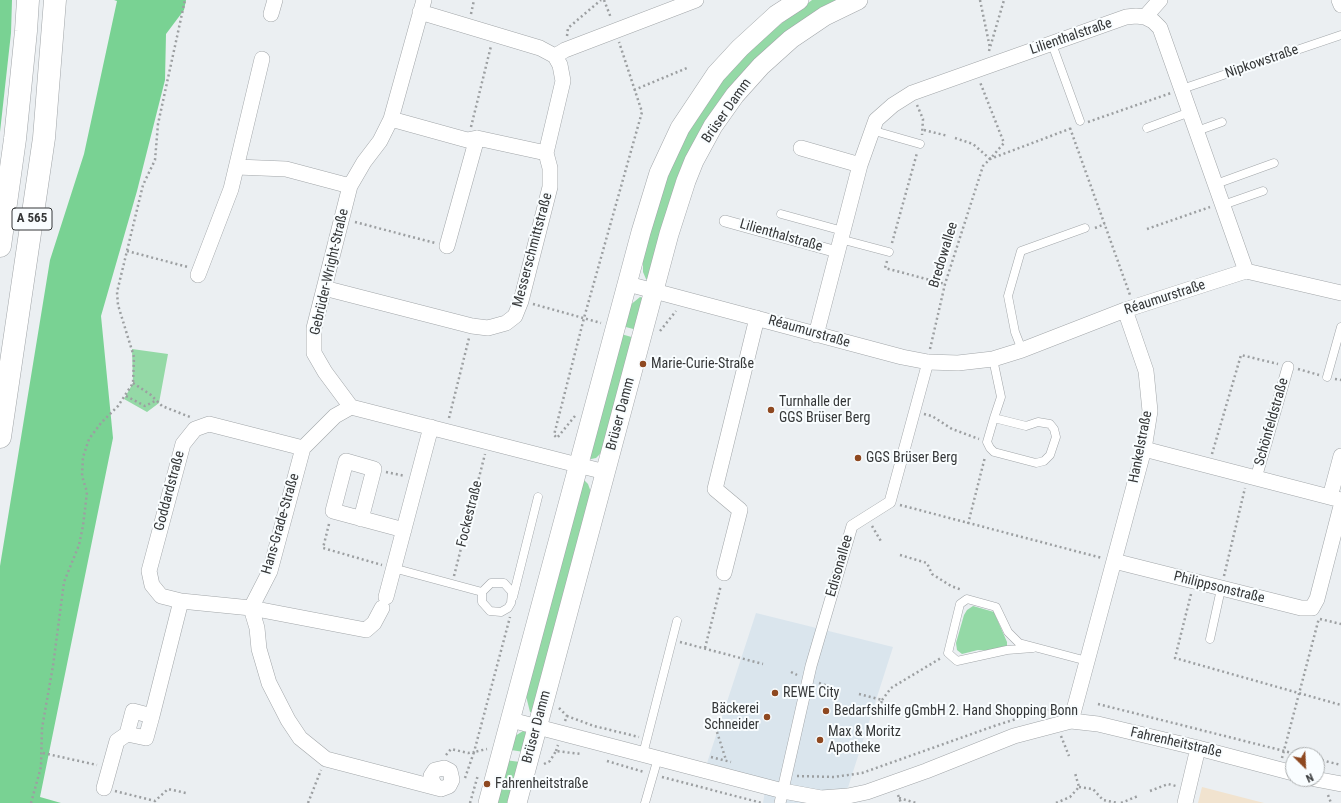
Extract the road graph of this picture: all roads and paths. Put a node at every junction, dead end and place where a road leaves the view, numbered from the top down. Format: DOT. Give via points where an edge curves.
graph roads {
  1 [pos="28,0"];
  2 [pos="54,0"];
  3 [pos="185,0"];
  4 [pos="601,0"];
  5 [pos="604,0"];
  6 [pos="696,0"];
  7 [pos="799,0"];
  8 [pos="858,0"];
  9 [pos="980,0"];
  10 [pos="1004,0"];
  11 [pos="1160,0"];
  12 [pos="1339,0"];
  13 [pos="1341,5"];
  14 [pos="422,6"];
  15 [pos="1145,17"];
  16 [pos="615,32"];
  17 [pos="494,34"];
  18 [pos="1341,35"];
  19 [pos="1052,44"];
  20 [pos="990,48"];
  21 [pos="560,53"];
  22 [pos="993,54"];
  23 [pos="986,56"];
  24 [pos="262,59"];
  25 [pos="687,68"];
  26 [pos="975,70"];
  27 [pos="1182,89"];
  28 [pos="634,90"];
  29 [pos="912,93"];
  30 [pos="1190,112"];
  31 [pos="391,119"];
  32 [pos="1222,122"];
  33 [pos="1079,124"];
  34 [pos="1070,128"];
  35 [pos="1147,128"];
  36 [pos="871,130"];
  37 [pos="924,130"];
  38 [pos="1197,131"];
  39 [pos="948,136"];
  40 [pos="955,138"];
  41 [pos="472,139"];
  42 [pos="920,144"];
  43 [pos="801,148"];
  44 [pos="546,153"];
  45 [pos="990,159"];
  46 [pos="1274,163"];
  47 [pos="860,165"];
  48 [pos="237,167"];
  49 [pos="1216,184"];
  50 [pos="350,186"];
  51 [pos="1263,190"];
  52 [pos="1218,205"];
  53 [pos="781,214"];
  54 [pos="341,218"];
  55 [pos="726,221"];
  56 [pos="1085,228"];
  57 [pos="1147,229"];
  58 [pos="840,241"];
  59 [pos="0,246"];
  60 [pos="447,246"];
  61 [pos="127,250"];
  62 [pos="889,252"];
  63 [pos="1246,271"];
  64 [pos="199,273"];
  65 [pos="628,284"];
  66 [pos="945,284"];
  67 [pos="324,288"];
  68 [pos="654,292"];
  69 [pos="1341,293"];
  70 [pos="521,301"];
  71 [pos="1130,309"];
  72 [pos="676,311"];
  73 [pos="584,318"];
  74 [pos="757,318"];
  75 [pos="605,324"];
  76 [pos="472,326"];
  77 [pos="1341,327"];
  78 [pos="658,334"];
  79 [pos="816,335"];
  80 [pos="1022,350"];
  81 [pos="993,359"];
  82 [pos="928,362"];
  83 [pos="1288,367"];
  84 [pos="1327,377"];
  85 [pos="1341,380"];
  86 [pos="133,383"];
  87 [pos="126,396"];
  88 [pos="156,400"];
  89 [pos="351,407"];
  90 [pos="914,412"];
  91 [pos="994,418"];
  92 [pos="209,424"];
  93 [pos="438,428"];
  94 [pos="0,437"];
  95 [pos="557,438"];
  96 [pos="488,443"];
  97 [pos="988,445"];
  98 [pos="303,448"];
  99 [pos="1144,449"];
  100 [pos="1341,456"];
  101 [pos="579,465"];
  102 [pos="1209,466"];
  103 [pos="374,469"];
  104 [pos="605,472"];
  105 [pos="1252,477"];
  106 [pos="417,479"];
  107 [pos="538,497"];
  108 [pos="1337,501"];
  109 [pos="890,502"];
  110 [pos="333,512"];
  111 [pos="868,518"];
  112 [pos="361,519"];
  113 [pos="968,524"];
  114 [pos="404,530"];
  115 [pos="882,542"];
  116 [pos="900,555"];
  117 [pos="1114,561"];
  118 [pos="393,568"];
  119 [pos="724,573"];
  120 [pos="1194,581"];
  121 [pos="452,584"];
  122 [pos="1221,588"];
  123 [pos="482,592"];
  124 [pos="513,597"];
  125 [pos="967,599"];
  126 [pos="181,601"];
  127 [pos="251,608"];
  128 [pos="1316,613"];
  129 [pos="677,621"];
  130 [pos="1341,624"];
  131 [pos="1210,639"];
  132 [pos="672,640"];
  133 [pos="705,648"];
  134 [pos="1032,648"];
  135 [pos="948,653"];
  136 [pos="1087,661"];
  137 [pos="763,664"];
  138 [pos="859,694"];
  139 [pos="1300,695"];
  140 [pos="882,700"];
  141 [pos="1098,704"];
  142 [pos="1341,705"];
  143 [pos="879,711"];
  144 [pos="511,720"];
  145 [pos="1064,723"];
  146 [pos="537,726"];
  147 [pos="716,732"];
  148 [pos="1198,748"];
  149 [pos="1284,751"];
  150 [pos="43,753"];
  151 [pos="468,753"];
  152 [pos="643,754"];
  153 [pos="1069,756"];
  154 [pos="658,758"];
  155 [pos="326,759"];
  156 [pos="726,760"];
  157 [pos="1285,761"];
  158 [pos="1325,761"];
  159 [pos="1341,765"];
  160 [pos="110,768"];
  161 [pos="1285,771"];
  162 [pos="1075,773"];
  163 [pos="1325,781"];
  164 [pos="1168,784"];
  165 [pos="1341,784"];
  166 [pos="1079,786"];
  167 [pos="104,788"];
  168 [pos="441,788"];
  169 [pos="1150,791"];
  170 [pos="186,793"];
  171 [pos="1138,796"];
  172 [pos="781,797"];
  173 [pos="899,797"];
  174 [pos="843,800"];
  175 [pos="31,803"];
  176 [pos="308,803"];
  177 [pos="488,803"];
  178 [pos="517,803"];
  179 [pos="645,803"];
  180 [pos="916,803"];
  181 [pos="1058,803"];
  182 [pos="1120,803"];
  183 [pos="1185,803"];
  1 -- 59 [label="highway, A 565" via="15,139"];
  2 -- 94 [label="highway, A 565" via="44,138"];
  3 -- 61 [label="path" via="158,124 155,160 143,185"];
  4 -- 21 [label="path" via="568,28"];
  5 -- 16 [label="path"];
  6 -- 16 [label="street"];
  7 -- 65 [label="street, Brüser Damm" via="776,14 740,48 716,74 691,110 659,173"];
  8 -- 68 [label="street, Brüser Damm" via="825,16 791,39 761,66 731,100 703,144 686,181 676,208"];
  9 -- 20 [label="path"];
  10 -- 20 [label="path"];
  11 -- 15 [label="street"];
  12 -- 13 [label="street"];
  14 -- 17 [label="street"];
  14 -- 31 [label="street, Gebrüder-Wright-Straße"];
  15 -- 19 [label="street, Lilienthalstraße" via="1126,17"];
  15 -- 27 [label="street" via="1160,28"];
  16 -- 21 [label="street"];
  16 -- 28 [label="path"];
  17 -- 21 [label="street"];
  17 -- 41 [label="path"];
  18 -- 27 [label="lane, Nipkowstraße"];
  19 -- 26 [label="street, Lilienthalstraße"];
  19 -- 33 [label="lane"];
  20 -- 23 [label="path"];
  21 -- 44 [label="street, Messerschmittstraße" via="563,81"];
  22 -- 23 [label="path"];
  23 -- 26 [label="path"];
  24 -- 48 [label="street"];
  25 -- 28 [label="path"];
  26 -- 29 [label="street, Lilienthalstraße"];
  26 -- 45 [label="path, Bredowallee" via="1004,143"];
  27 -- 30 [label="street"];
  27 -- 33 [label="path"];
  28 -- 73 [label="path" via="642,112"];
  29 -- 36 [label="street, Lilienthalstraße" via="876,120"];
  29 -- 37 [label="path" via="923,119"];
  30 -- 35 [label="lane"];
  30 -- 38 [label="street"];
  31 -- 41 [label="street"];
  31 -- 50 [label="street, Gebrüder-Wright-Straße" via="380,141"];
  32 -- 38 [label="lane"];
  33 -- 34 [label="path"];
  34 -- 45 [label="path"];
  34 -- 71 [label="path"];
  36 -- 42 [label="lane"];
  36 -- 47 [label="street, Lilienthalstraße"];
  37 -- 39 [label="path"];
  37 -- 42 [label="path"];
  38 -- 49 [label="street"];
  40 -- 45 [label="path" via="973,144"];
  41 -- 44 [label="street"];
  41 -- 60 [label="street"];
  42 -- 62 [label="path"];
  43 -- 47 [label="street"];
  44 -- 70 [label="street, Messerschmittstraße" via="550,168 550,187"];
  45 -- 66 [label="path, Bredowallee" via="983,166"];
  46 -- 49 [label="lane"];
  47 -- 58 [label="street, Lilienthalstraße"];
  48 -- 50 [label="street" via="286,169"];
  48 -- 64 [label="street"];
  49 -- 52 [label="street"];
  50 -- 54 [label="street, Gebrüder-Wright-Straße"];
  51 -- 52 [label="lane"];
  52 -- 57 [label="path"];
  52 -- 63 [label="street"];
  53 -- 58 [label="lane"];
  54 -- 60 [label="path"];
  54 -- 67 [label="street, Gebrüder-Wright-Straße"];
  55 -- 58 [label="street, Lilienthalstraße"];
  56 -- 80 [label="lane" via="1021,251 1008,296 1015,332"];
  58 -- 62 [label="lane"];
  58 -- 79 [label="street, Lilienthalstraße"];
  61 -- 64 [label="path"];
  61 -- 86 [label="path" via="117,292 118,304 134,356"];
  62 -- 66 [label="path" via="885,268"];
  63 -- 69 [label="street"];
  63 -- 71 [label="street, Réaumurstraße"];
  65 -- 68 [label="street, Réaumurstraße"];
  65 -- 101 [label="street, Brüser Damm"];
  66 -- 82 [label="path, Bredowallee"];
  67 -- 76 [label="street, Messerschmittstraße"];
  67 -- 89 [label="street, Gebrüder-Wright-Straße" via="314,328 314,353"];
  68 -- 74 [label="street, Réaumurstraße"];
  68 -- 104 [label="street, Brüser Damm"];
  70 -- 73 [label="path"];
  70 -- 76 [label="street, Messerschmittstraße" via="515,316 506,323 488,328"];
  71 -- 80 [label="street, Réaumurstraße"];
  71 -- 99 [label="street, Hankelstraße" via="1146,371 1150,411"];
  72 -- 78 [label="path"];
  73 -- 75 [label="path"];
  73 -- 95 [label="path" via="554,435"];
  74 -- 79 [label="street, Réaumurstraße"];
  74 -- 119 [label="street" via="715,489 740,510"];
  76 -- 93 [label="path"];
  77 -- 84 [label="lane"];
  79 -- 82 [label="street, Réaumurstraße"];
  80 -- 81 [label="street, Réaumurstraße"];
  81 -- 82 [label="street, Réaumurstraße" via="958,363"];
  81 -- 91 [label="lane" via="1001,397"];
  82 -- 90 [label="street"];
  83 -- 84 [label="path"];
  83 -- 102 [label="path" via="1241,355"];
  83 -- 105 [label="street, Schönfeldstraße"];
  84 -- 85 [label="path"];
  86 -- 87 [label="path"];
  86 -- 88 [label="path"];
  87 -- 88 [label="path" via="145,406"];
  87 -- 150 [label="path" via="93,434 83,457 82,476 87,492 84,526 80,545 64,582 40,741"];
  88 -- 92 [label="path" via="162,406"];
  89 -- 93 [label="street"];
  89 -- 98 [label="street, Hans-Grade-Straße" via="335,416"];
  90 -- 97 [label="path" via="932,416 952,429"];
  90 -- 109 [label="street"];
  91 -- 97 [label="lane"];
  91 -- 97 [label="lane" via="1026,426 1038,422 1050,424 1056,437 1050,455 1044,461 1036,463 994,452"];
  92 -- 98 [label="street"];
  92 -- 126 [label="street, Goddardstraße" via="195,430 183,444 149,571 152,585 161,596"];
  93 -- 96 [label="street"];
  93 -- 106 [label="street"];
  96 -- 101 [label="street"];
  96 -- 121 [label="path, Fockestraße"];
  97 -- 113 [label="path"];
  98 -- 127 [label="street, Hans-Grade-Straße" via="270,571"];
  99 -- 102 [label="street, Schönfeldstraße"];
  99 -- 117 [label="street, Hankelstraße"];
  100 -- 108 [label="street"];
  101 -- 104 [label="street"];
  101 -- 144 [label="street, Brüser Damm"];
  102 -- 105 [label="street, Schönfeldstraße"];
  103 -- 106 [label="path"];
  103 -- 110 [label="street" via="346,461"];
  103 -- 112 [label="street"];
  104 -- 146 [label="street, Brüser Damm"];
  105 -- 108 [label="street, Schönfeldstraße"];
  105 -- 122 [label="path"];
  106 -- 114 [label="street"];
  107 -- 124 [label="lane"];
  108 -- 128 [label="street"];
  109 -- 111 [label="street, Edisonallee"];
  109 -- 113 [label="path"];
  110 -- 112 [label="street"];
  110 -- 118 [label="path" via="323,548"];
  111 -- 115 [label="path"];
  111 -- 172 [label="street, Edisonallee" via="852,526 811,666"];
  112 -- 114 [label="street"];
  113 -- 117 [label="path"];
  114 -- 118 [label="street"];
  116 -- 125 [label="path" via="927,563 932,574 962,590"];
  117 -- 120 [label="street, Philippsonstraße"];
  117 -- 136 [label="street, Hankelstraße"];
  118 -- 121 [label="lane"];
  118 -- 127 [label="street" via="384,602 374,623 366,630"];
  119 -- 133 [label="path"];
  120 -- 122 [label="street, Philippsonstraße"];
  120 -- 139 [label="path" via="1174,658 1288,689"];
  121 -- 123 [label="lane"];
  122 -- 128 [label="street, Philippsonstraße"];
  122 -- 131 [label="lane"];
  123 -- 124 [label="lane" via="488,585 499,582 508,586"];
  123 -- 124 [label="lane" via="484,606 495,612 508,608"];
  124 -- 151 [label="path" via="510,620 474,752"];
  125 -- 134 [label="lane" via="996,607 1008,632 1019,643"];
  125 -- 135 [label="lane" via="960,604"];
  126 -- 127 [label="street, Goddardstraße"];
  126 -- 160 [label="street" via="152,716 133,711 128,734 117,741"];
  127 -- 155 [label="street" via="269,683 300,738"];
  128 -- 130 [label="path"];
  128 -- 139 [label="path"];
  129 -- 132 [label="lane"];
  132 -- 133 [label="path"];
  132 -- 152 [label="lane"];
  133 -- 137 [label="path"];
  134 -- 135 [label="lane" via="957,660"];
  134 -- 136 [label="lane"];
  135 -- 140 [label="path" via="892,688"];
  136 -- 145 [label="street, Hankelstraße"];
  138 -- 140 [label="path"];
  139 -- 142 [label="path"];
  139 -- 149 [label="path"];
  140 -- 143 [label="path"];
  141 -- 149 [label="path"];
  144 -- 146 [label="street, Fahrenheitstraße"];
  144 -- 177 [label="street, Brüser Damm"];
  145 -- 148 [label="street, Fahrenheitstraße" via="1098,724"];
  145 -- 153 [label="path"];
  145 -- 174 [label="street, Fahrenheitstraße" via="1014,736"];
  146 -- 152 [label="street, Fahrenheitstraße"];
  146 -- 178 [label="street, Brüser Damm"];
  147 -- 156 [label="path"];
  148 -- 161 [label="street, Fahrenheitstraße"];
  148 -- 183 [label="street"];
  149 -- 157 [label="path"];
  150 -- 160 [label="path"];
  150 -- 175 [label="path"];
  152 -- 154 [label="street, Fahrenheitstraße"];
  154 -- 172 [label="street, Fahrenheitstraße"];
  154 -- 179 [label="lane"];
  155 -- 168 [label="street"];
  155 -- 176 [label="path"];
  158 -- 159 [label="path"];
  160 -- 167 [label="street"];
  162 -- 166 [label="path"];
  163 -- 165 [label="street"];
  164 -- 169 [label="path"];
  166 -- 181 [label="path" via="1070,797"];
  166 -- 182 [label="path" via="1093,789 1103,800"];
  167 -- 170 [label="path" via="154,800 168,789"];
  171 -- 182 [label="path"];
  172 -- 174 [label="street, Fahrenheitstraße"];
  173 -- 180 [label="path"];
}
